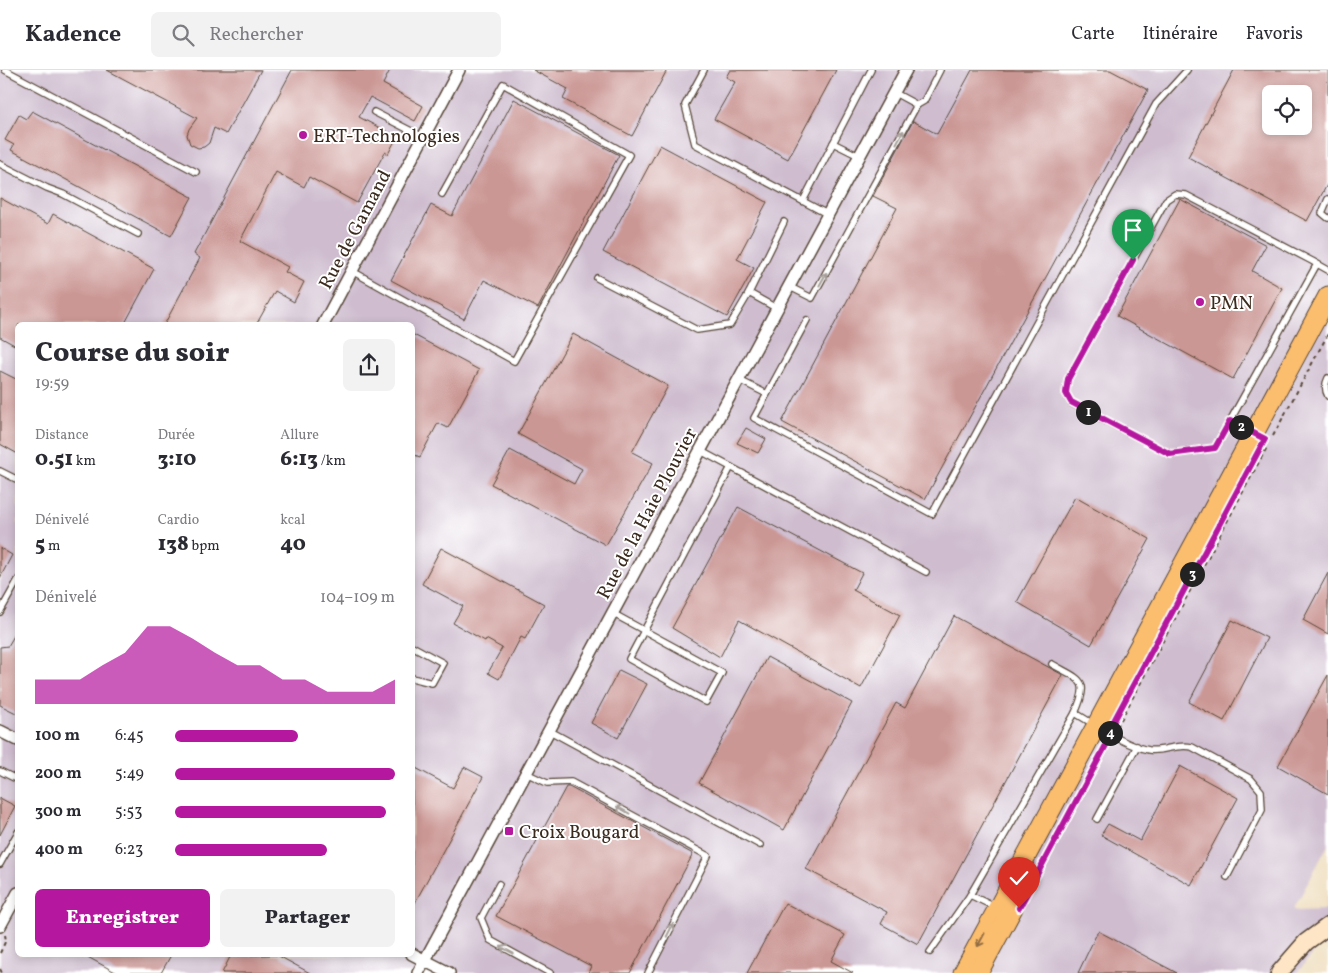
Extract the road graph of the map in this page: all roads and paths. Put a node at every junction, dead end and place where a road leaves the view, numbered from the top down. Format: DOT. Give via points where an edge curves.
graph roads {
  1 [pos="5,70"];
  2 [pos="459,70"];
  3 [pos="704,70"];
  4 [pos="871,70"];
  5 [pos="906,70"];
  6 [pos="940,70"];
  7 [pos="1187,70"];
  8 [pos="893,92"];
  9 [pos="918,105"];
  10 [pos="374,112"];
  11 [pos="423,137"];
  12 [pos="833,143"];
  13 [pos="858,156"];
  14 [pos="0,164"];
  15 [pos="196,172"];
  16 [pos="442,194"];
  17 [pos="1328,199"];
  18 [pos="803,201"];
  19 [pos="827,214"];
  20 [pos="1328,218"];
  21 [pos="784,222"];
  22 [pos="138,234"];
  23 [pos="1317,264"];
  24 [pos="1328,270"];
  25 [pos="352,271"];
  26 [pos="597,278"];
  27 [pos="788,286"];
  28 [pos="749,293"];
  29 [pos="1328,296"];
  30 [pos="776,308"];
  31 [pos="807,320"];
  32 [pos="325,322"];
  33 [pos="1328,322"];
  34 [pos="1328,334"];
  35 [pos="1328,378"];
  36 [pos="738,379"];
  37 [pos="767,394"];
  38 [pos="1328,396"];
  39 [pos="1230,421"];
  40 [pos="1265,439"];
  41 [pos="700,450"];
  42 [pos="731,467"];
  43 [pos="0,471"];
  44 [pos="15,478"];
  45 [pos="926,572"];
  46 [pos="15,585"];
  47 [pos="0,612"];
  48 [pos="612,613"];
  49 [pos="644,630"];
  50 [pos="415,648"];
  51 [pos="1052,664"];
  52 [pos="415,679"];
  53 [pos="1075,713"];
  54 [pos="0,730"];
  55 [pos="550,731"];
  56 [pos="1106,731"];
  57 [pos="15,738"];
  58 [pos="1137,746"];
  59 [pos="0,770"];
  60 [pos="526,773"];
  61 [pos="15,778"];
  62 [pos="1097,818"];
  63 [pos="15,837"];
  64 [pos="760,845"];
  65 [pos="0,864"];
  66 [pos="1227,877"];
  67 [pos="499,884"];
  68 [pos="970,895"];
  69 [pos="15,899"];
  70 [pos="1010,909"];
  71 [pos="0,926"];
  72 [pos="1328,926"];
  73 [pos="0,944"];
  74 [pos="930,952"];
  75 [pos="0,953"];
  76 [pos="415,956"];
  77 [pos="424,960"];
  78 [pos="0,969"];
  79 [pos="2,973"];
  80 [pos="418,973"];
  81 [pos="449,973"];
  82 [pos="550,973"];
  83 [pos="648,973"];
  84 [pos="963,973"];
  85 [pos="978,973"];
  86 [pos="1279,973"];
  1 -- 15 [label="lane"];
  2 -- 11 [label="street, Rue de Gamand"];
  3 -- 18 [label="lane" via="685,105 696,144"];
  4 -- 12 [label="lane"];
  5 -- 8 [label="street, Rue de la Haie Plouvier"];
  6 -- 9 [label="lane" via="924,101"];
  7 -- 37 [label="lane" via="1156,104 932,514 754,418"];
  8 -- 9 [label="lane"];
  8 -- 13 [label="street, Rue de la Haie Plouvier"];
  27 -- 9 [label="lane, one-way" via="812,298"];
  10 -- 11 [label="lane"];
  11 -- 25 [label="street, Rue de Gamand"];
  12 -- 13 [label="lane"];
  12 -- 18 [label="lane"];
  13 -- 19 [label="street, Rue de la Haie Plouvier"];
  14 -- 22 [label="lane"];
  16 -- 25 [label="lane" via="503,84 629,155 514,361"];
  17 -- 20 [label="lane" via="1322,213"];
  18 -- 19 [label="lane"];
  19 -- 27 [label="street, Rue de la Haie Plouvier"];
  21 -- 28 [label="lane"];
  23 -- 24 [label="lane"];
  23 -- 39 [label="lane"];
  23 -- 39 [label="lane" via="1186,195 1175,194 1166,200 1068,379 1066,393 1071,402 1170,454 1215,448"];
  25 -- 32 [label="street, Rue de Gamand"];
  26 -- 28 [label="lane" via="697,330 730,325"];
  27 -- 30 [label="street, Rue de la Haie Plouvier"];
  28 -- 30 [label="lane"];
  29 -- 40 [label="main road"];
  30 -- 36 [label="street, Rue de la Haie Plouvier"];
  31 -- 37 [label="lane"];
  33 -- 40 [label="main road"];
  34 -- 40 [label="path"];
  35 -- 38 [label="lane" via="1325,383"];
  36 -- 37 [label="lane"];
  36 -- 41 [label="street, Rue de la Haie Plouvier"];
  39 -- 40 [label="lane"];
  40 -- 56 [label="main road"];
  40 -- 56 [label="path"];
  41 -- 42 [label="lane"];
  41 -- 48 [label="street, Rue de la Haie Plouvier"];
  42 -- 45 [label="lane"];
  42 -- 49 [label="lane"];
  43 -- 44 [label="lane"];
  46 -- 47 [label="lane"];
  48 -- 49 [label="lane"];
  48 -- 55 [label="street, Rue de la Haie Plouvier"];
  49 -- 49 [label="lane" via="629,659 706,702 722,673"];
  50 -- 52 [label="lane" via="443,663 432,683"];
  51 -- 53 [label="lane" via="1079,679 1083,687"];
  53 -- 56 [label="lane"];
  53 -- 68 [label="lane"];
  54 -- 57 [label="street"];
  55 -- 60 [label="street, Rue de la Haie Plouvier"];
  55 -- 64 [label="lane"];
  56 -- 58 [label="lane"];
  56 -- 70 [label="main road"];
  56 -- 70 [label="path"];
  58 -- 62 [label="lane"];
  58 -- 66 [label="lane" via="1150,750 1183,744 1192,747 1251,778 1261,791 1262,810"];
  59 -- 61 [label="lane"];
  60 -- 77 [label="street, Rue de la Haie Plouvier"];
  83 -- 60 [label="lane, one-way" via="708,856 572,782 547,783"];
  63 -- 65 [label="lane"];
  82 -- 67 [label="lane, one-way" via="490,940 480,918"];
  68 -- 70 [label="lane"];
  68 -- 74 [label="lane"];
  69 -- 71 [label="street"];
  70 -- 84 [label="main road, one-way"];
  70 -- 85 [label="main road"];
  72 -- 86 [label="main road" via="1302,946"];
  73 -- 75 [label="path" via="3,946"];
  76 -- 77 [label="street"];
  77 -- 80 [label="street, Rue de la Haie Plouvier"];
  77 -- 81 [label="street"];
  78 -- 79 [label="path"];
}
